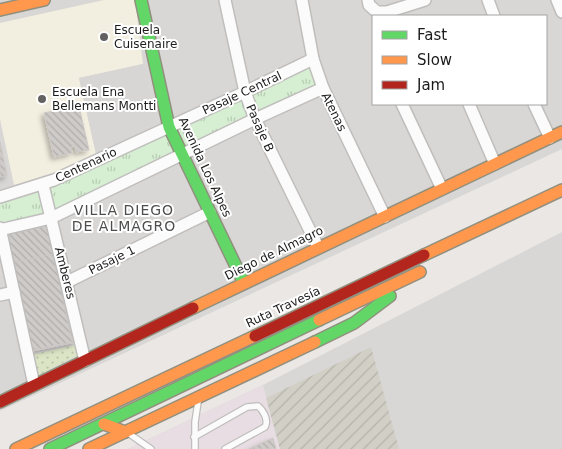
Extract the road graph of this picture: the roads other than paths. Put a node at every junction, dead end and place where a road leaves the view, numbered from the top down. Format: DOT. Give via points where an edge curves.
graph roads {
  1 [pos="44,0"];
  2 [pos="141,0"];
  3 [pos="225,0"];
  4 [pos="302,0"];
  5 [pos="368,0"];
  6 [pos="425,0"];
  7 [pos="488,0"];
  8 [pos="0,10"];
  9 [pos="494,15"];
  10 [pos="314,59"];
  11 [pos="323,88"];
  12 [pos="245,92"];
  13 [pos="402,105"];
  14 [pos="469,105"];
  15 [pos="534,105"];
  16 [pos="255,118"];
  17 [pos="169,127"];
  18 [pos="562,132"];
  19 [pos="550,138"];
  20 [pos="181,154"];
  21 [pos="495,164"];
  22 [pos="43,185"];
  23 [pos="442,189"];
  24 [pos="562,190"];
  25 [pos="0,196"];
  26 [pos="210,212"];
  27 [pos="385,217"];
  28 [pos="51,218"];
  29 [pos="0,229"];
  30 [pos="318,248"];
  31 [pos="434,266"];
  32 [pos="417,274"];
  33 [pos="67,282"];
  34 [pos="244,283"];
  35 [pos="14,292"];
  36 [pos="0,295"];
  37 [pos="85,361"];
  38 [pos="34,385"];
  39 [pos="200,396"];
  40 [pos="0,402"];
  41 [pos="104,424"];
  42 [pos="125,432"];
  43 [pos="194,437"];
  44 [pos="12,445"];
  45 [pos="50,449"];
  46 [pos="88,449"];
  47 [pos="151,449"];
  48 [pos="196,449"];
  49 [pos="225,449"];
  1 -- 8 [label="main road"];
  2 -- 17 [label="main road, Avenida Los Alpes"];
  3 -- 12 [label="street, Pasaje B"];
  4 -- 10 [label="street, Atenas"];
  5 -- 6 [label="street" via="377,12"];
  7 -- 9 [label="street"];
  10 -- 11 [label="street, Atenas"];
  10 -- 12 [label="street, Pasaje Central"];
  11 -- 16 [label="street"];
  11 -- 27 [label="street, Atenas"];
  12 -- 16 [label="street, Pasaje B"];
  12 -- 17 [label="street, Pasaje Central"];
  13 -- 23 [label="street"];
  14 -- 21 [label="street"];
  15 -- 19 [label="street"];
  16 -- 20 [label="street"];
  16 -- 30 [label="street, Pasaje B"];
  17 -- 20 [label="main road, Avenida Los Alpes"];
  17 -- 22 [label="street, Centenario"];
  18 -- 19 [label="main road, Diego de Almagro"];
  19 -- 21 [label="main road, Diego de Almagro"];
  20 -- 26 [label="main road, Avenida Los Alpes"];
  20 -- 28 [label="street"];
  21 -- 23 [label="main road, Diego de Almagro"];
  22 -- 25 [label="street, Centenario"];
  22 -- 28 [label="street, Amberes"];
  23 -- 27 [label="main road, Diego de Almagro"];
  24 -- 44 [label="main road, Ruta Travesía" via="122,399"];
  26 -- 33 [label="street, Pasaje 1"];
  26 -- 34 [label="main road, Avenida Los Alpes"];
  27 -- 30 [label="main road, Diego de Almagro"];
  28 -- 29 [label="street"];
  28 -- 33 [label="street, Amberes"];
  29 -- 35 [label="street"];
  30 -- 34 [label="main road, Diego de Almagro"];
  31 -- 32 [label="main road"];
  32 -- 39 [label="main road" via="354,323"];
  32 -- 41 [label="main road"];
  33 -- 37 [label="street, Amberes"];
  34 -- 37 [label="main road, Diego de Almagro"];
  35 -- 36 [label="street"];
  35 -- 38 [label="street"];
  37 -- 38 [label="main road, Diego de Almagro"];
  38 -- 40 [label="main road, Diego de Almagro"];
  39 -- 42 [label="main road"];
  39 -- 43 [label="lane"];
  41 -- 42 [label="main road"];
  41 -- 45 [label="main road"];
  42 -- 46 [label="main road"];
  42 -- 47 [label="lane"];
  43 -- 48 [label="lane"];
  43 -- 49 [label="lane" via="247,407 253,405 262,409 267,421 265,427"];
}
